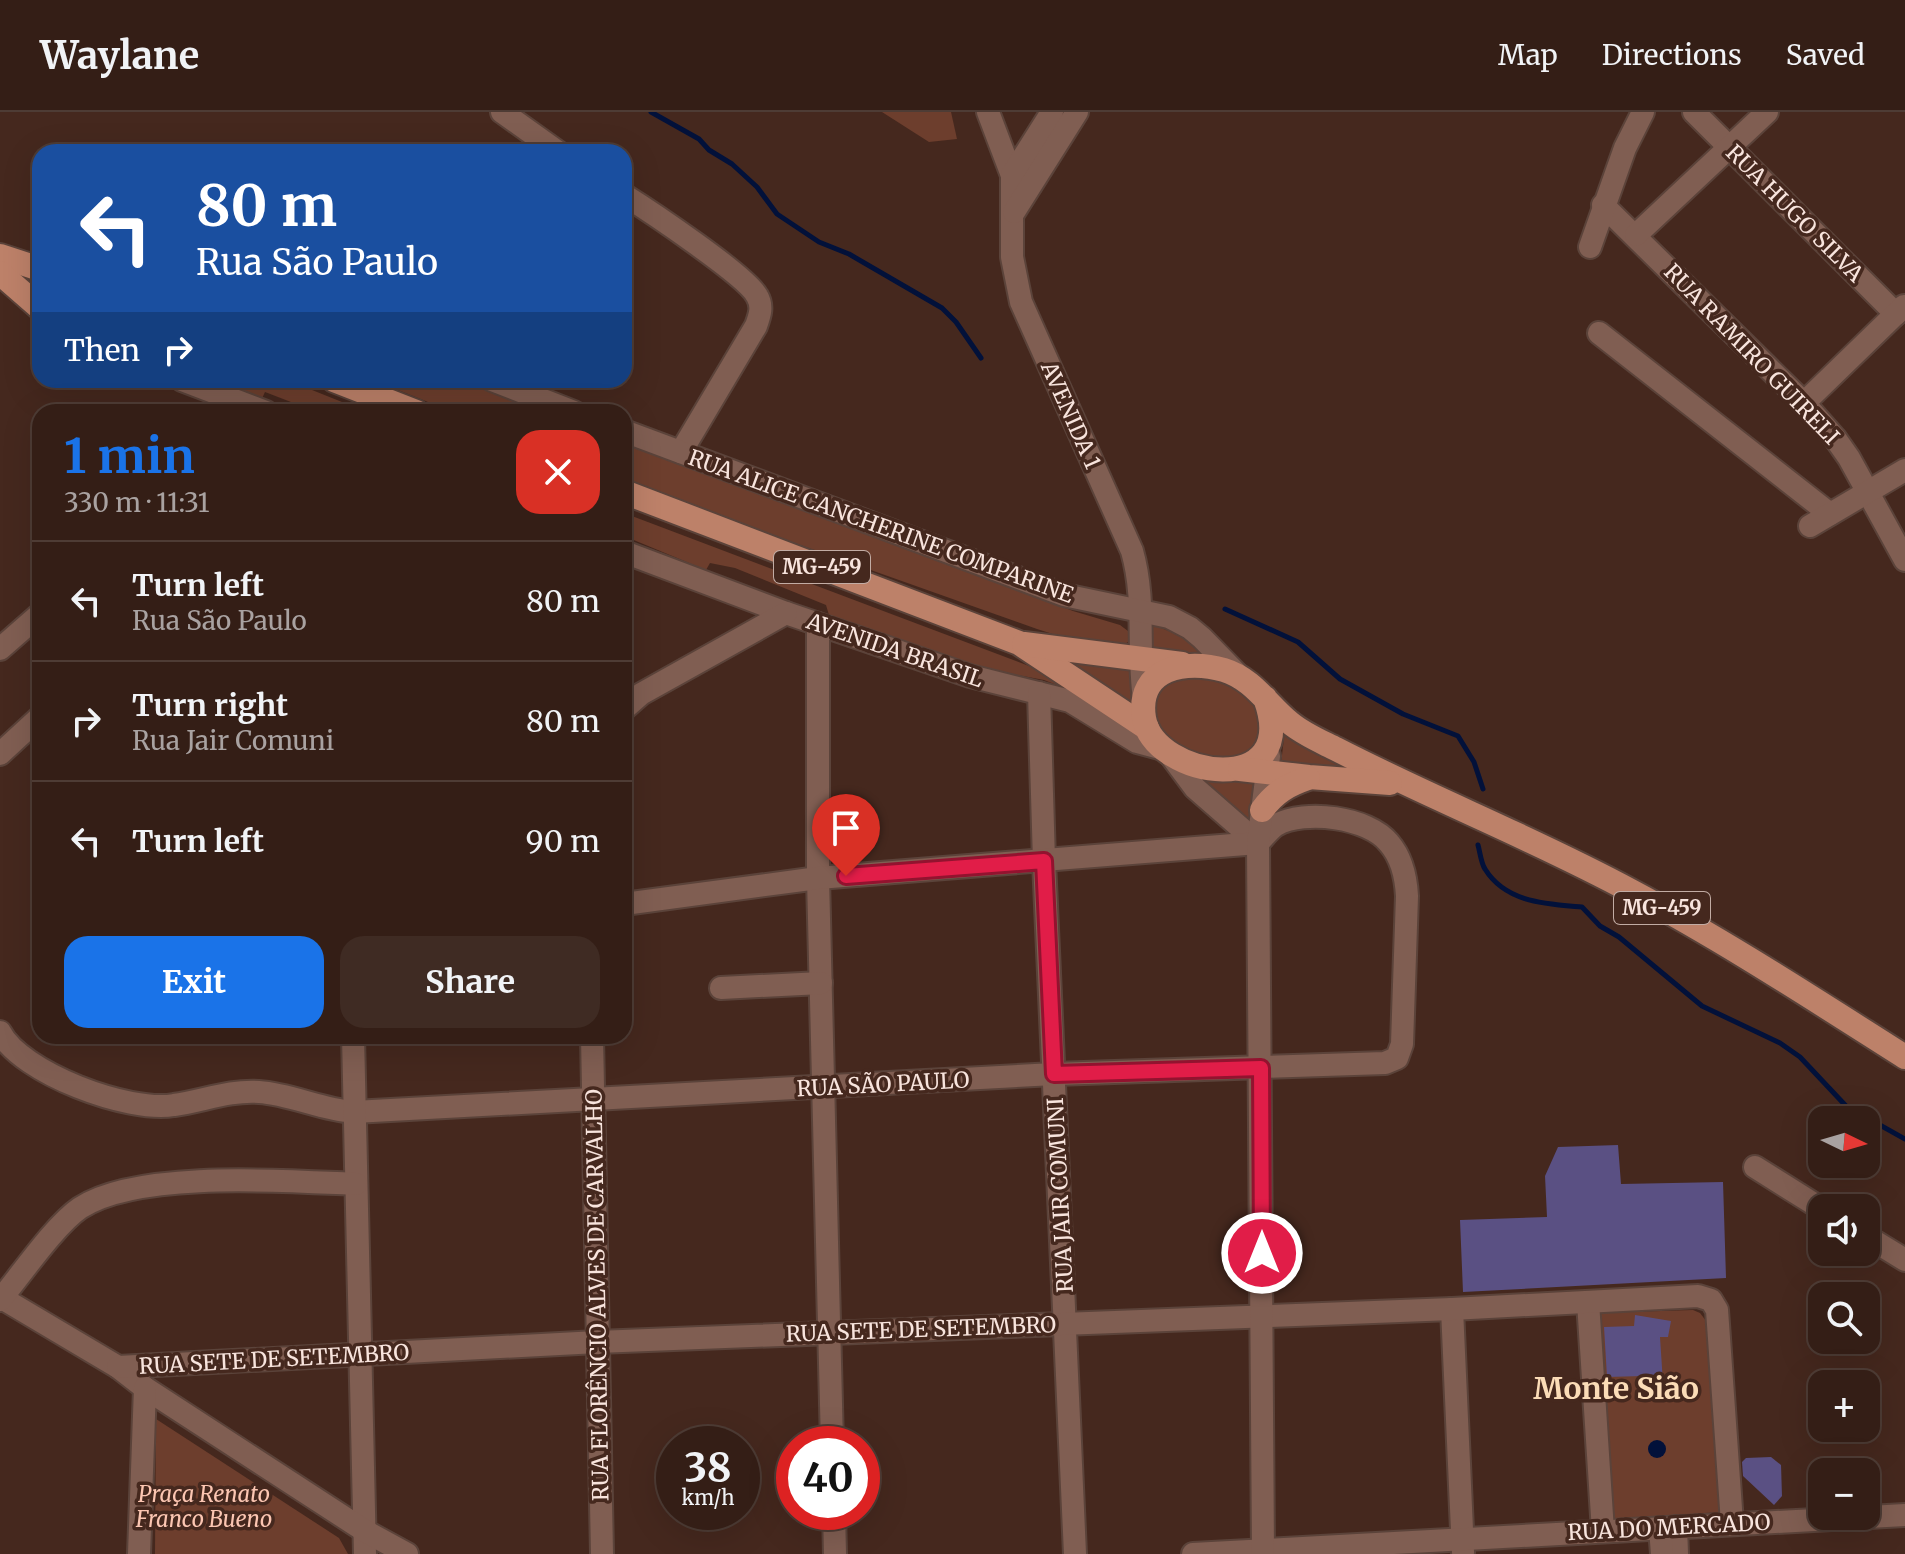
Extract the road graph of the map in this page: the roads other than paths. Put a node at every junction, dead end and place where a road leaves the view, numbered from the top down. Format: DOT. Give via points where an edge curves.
graph roads {
  1 [pos="502,112"];
  2 [pos="988,112"];
  3 [pos="1052,112"];
  4 [pos="1077,112"];
  5 [pos="1643,112"];
  6 [pos="1694,112"];
  7 [pos="1767,112"];
  8 [pos="547,144"];
  9 [pos="1730,147"];
  10 [pos="1012,175"];
  11 [pos="632,201"];
  12 [pos="1603,205"];
  13 [pos="1016,207"];
  14 [pos="1636,235"];
  15 [pos="1590,247"];
  16 [pos="0,256"];
  17 [pos="32,266"];
  18 [pos="0,273"];
  19 [pos="32,301"];
  20 [pos="1900,309"];
  21 [pos="1599,333"];
  22 [pos="203,388"];
  23 [pos="354,388"];
  24 [pos="512,388"];
  25 [pos="1804,403"];
  26 [pos="245,404"];
  27 [pos="396,404"];
  28 [pos="554,404"];
  29 [pos="632,434"];
  30 [pos="681,452"];
  31 [pos="1905,470"];
  32 [pos="1868,491"];
  33 [pos="632,495"];
  34 [pos="632,555"];
  35 [pos="1905,560"];
  36 [pos="1142,610"];
  37 [pos="786,613"];
  38 [pos="32,621"];
  39 [pos="818,624"];
  40 [pos="1019,643"];
  41 [pos="0,649"];
  42 [pos="1140,657"];
  43 [pos="1184,665"];
  44 [pos="1239,676"];
  45 [pos="1039,693"];
  46 [pos="1265,698"];
  47 [pos="1144,699"];
  48 [pos="632,702"];
  49 [pos="32,724"];
  50 [pos="1147,728"];
  51 [pos="1270,746"];
  52 [pos="1166,751"];
  53 [pos="0,754"];
  54 [pos="1240,769"];
  55 [pos="1267,773"];
  56 [pos="1309,777"];
  57 [pos="1405,784"];
  58 [pos="1262,810"];
  59 [pos="1258,843"];
  60 [pos="1044,861"];
  61 [pos="818,878"];
  62 [pos="632,903"];
  63 [pos="821,983"];
  64 [pos="721,988"];
  65 [pos="0,1032"];
  66 [pos="353,1044"];
  67 [pos="592,1044"];
  68 [pos="1905,1057"];
  69 [pos="1261,1068"];
  70 [pos="1054,1074"];
  71 [pos="825,1087"];
  72 [pos="594,1100"];
  73 [pos="354,1112"];
  74 [pos="1755,1167"];
  75 [pos="356,1184"];
  76 [pos="1808,1200"];
  77 [pos="1880,1245"];
  78 [pos="1905,1260"];
  79 [pos="1,1298"];
  80 [pos="1588,1302"];
  81 [pos="1452,1309"];
  82 [pos="1262,1315"];
  83 [pos="1066,1323"];
  84 [pos="829,1333"];
  85 [pos="597,1342"];
  86 [pos="359,1353"];
  87 [pos="118,1367"];
  88 [pos="145,1388"];
  89 [pos="832,1426"];
  90 [pos="1905,1515"];
  91 [pos="1732,1523"];
  92 [pos="1668,1527"];
  93 [pos="834,1530"];
  94 [pos="365,1531"];
  95 [pos="1603,1531"];
  96 [pos="1462,1546"];
  97 [pos="1263,1552"];
  98 [pos="139,1554"];
  99 [pos="365,1554"];
  100 [pos="407,1554"];
  101 [pos="602,1554"];
  102 [pos="835,1554"];
  103 [pos="1075,1554"];
  104 [pos="1193,1554"];
  105 [pos="1662,1554"];
  106 [pos="1677,1554"];
  1 -- 8 [label="street"];
  2 -- 10 [label="street"];
  3 -- 10 [label="street"];
  4 -- 13 [label="street"];
  5 -- 12 [label="street"];
  6 -- 9 [label="street, RUA HUGO SILVA"];
  7 -- 9 [label="street"];
  9 -- 14 [label="street"];
  9 -- 20 [label="street, RUA HUGO SILVA"];
  10 -- 13 [label="street"];
  11 -- 30 [label="street" via="743,280 759,299 756,326"];
  12 -- 14 [label="street, RUA RAMIRO GUIRELI"];
  12 -- 15 [label="street"];
  13 -- 36 [label="street, AVENIDA 1" via="1012,257 1021,302 1132,551"];
  14 -- 25 [label="street, RUA RAMIRO GUIRELI"];
  16 -- 17 [label="main road"];
  18 -- 19 [label="main road"];
  20 -- 25 [label="street"];
  21 -- 32 [label="street" via="1820,520"];
  22 -- 26 [label="street"];
  23 -- 27 [label="main road"];
  24 -- 28 [label="street"];
  25 -- 32 [label="street, RUA RAMIRO GUIRELI" via="1835,438"];
  29 -- 30 [label="street, RUA ALICE CANCHERINE COMPARINE"];
  30 -- 36 [label="street, RUA ALICE CANCHERINE COMPARINE" via="1064,595"];
  31 -- 32 [label="street"];
  32 -- 35 [label="street, RUA RAMIRO GUIRELI"];
  33 -- 40 [label="main road, MG-459"];
  34 -- 37 [label="street, AVENIDA BRASIL"];
  36 -- 42 [label="street, AVENIDA 1"];
  36 -- 44 [label="street, RUA ALICE CANCHERINE COMPARINE" via="1190,628"];
  37 -- 39 [label="street, AVENIDA BRASIL"];
  37 -- 48 [label="street"];
  38 -- 41 [label="street"];
  39 -- 45 [label="street, AVENIDA BRASIL" via="970,676"];
  39 -- 61 [label="street"];
  40 -- 42 [label="main road, MG-459"];
  40 -- 50 [label="main road, MG-459"];
  42 -- 43 [label="main road, MG-459"];
  42 -- 47 [label="street, AVENIDA 1"];
  43 -- 44 [label="main road, MG-459"];
  43 -- 47 [label="main road" via="1163,672"];
  44 -- 46 [label="main road, MG-459"];
  45 -- 52 [label="street, AVENIDA BRASIL" via="1080,706 1129,738"];
  45 -- 60 [label="street, RUA JAIR COMUNI"];
  46 -- 51 [label="main road" via="1271,715"];
  46 -- 57 [label="main road, MG-459" via="1305,733"];
  47 -- 50 [label="main road"];
  49 -- 53 [label="street"];
  50 -- 52 [label="main road, MG-459"];
  51 -- 54 [label="main road" via="1259,760"];
  51 -- 55 [label="street"];
  52 -- 54 [label="main road, MG-459" via="1212,767"];
  52 -- 59 [label="street" via="1195,788"];
  54 -- 55 [label="main road, MG-459"];
  55 -- 56 [label="main road, MG-459"];
  55 -- 58 [label="street"];
  56 -- 57 [label="main road, MG-459"];
  56 -- 58 [label="main road" via="1276,793"];
  57 -- 68 [label="main road, MG-459" via="1631,891 1740,952"];
  58 -- 59 [label="street"];
  59 -- 60 [label="street"];
  59 -- 69 [label="street"];
  59 -- 69 [label="street, RUA SÃO PAULO" via="1277,825 1299,818 1360,824 1389,842 1406,877 1402,1044 1397,1058 1385,1063"];
  60 -- 61 [label="street"];
  60 -- 70 [label="street, RUA JAIR COMUNI"];
  61 -- 62 [label="street"];
  61 -- 63 [label="street"];
  63 -- 64 [label="street"];
  63 -- 71 [label="street"];
  65 -- 73 [label="street, RUA SÃO PAULO" via="31,1063 125,1103 174,1106 237,1091"];
  66 -- 73 [label="street"];
  67 -- 72 [label="street, RUA FLORÊNCIO ALVES DE CARVALHO"];
  69 -- 70 [label="street, RUA SÃO PAULO"];
  69 -- 82 [label="street"];
  70 -- 71 [label="street, RUA SÃO PAULO"];
  70 -- 83 [label="street, RUA JAIR COMUNI"];
  71 -- 72 [label="street, RUA SÃO PAULO"];
  71 -- 84 [label="street"];
  72 -- 73 [label="street, RUA SÃO PAULO"];
  72 -- 85 [label="street, RUA FLORÊNCIO ALVES DE CARVALHO"];
  73 -- 75 [label="street"];
  74 -- 76 [label="street"];
  75 -- 79 [label="street" via="172,1184 98,1198 77,1210"];
  75 -- 86 [label="street"];
  77 -- 78 [label="street"];
  79 -- 87 [label="street"];
  80 -- 81 [label="street, RUA SETE DE SETEMBRO"];
  80 -- 91 [label="street, RUA SETE DE SETEMBRO" via="1698,1296 1711,1300 1717,1310"];
  80 -- 95 [label="street"];
  81 -- 82 [label="street, RUA SETE DE SETEMBRO"];
  81 -- 96 [label="street"];
  82 -- 83 [label="street, RUA SETE DE SETEMBRO"];
  82 -- 97 [label="street"];
  83 -- 84 [label="street, RUA SETE DE SETEMBRO"];
  83 -- 103 [label="street, RUA JAIR COMUNI"];
  84 -- 85 [label="street, RUA SETE DE SETEMBRO"];
  84 -- 89 [label="street"];
  85 -- 86 [label="street, RUA SETE DE SETEMBRO"];
  85 -- 101 [label="street, RUA FLORÊNCIO ALVES DE CARVALHO"];
  86 -- 87 [label="street, RUA SETE DE SETEMBRO"];
  86 -- 94 [label="street"];
  87 -- 88 [label="street"];
  88 -- 94 [label="street"];
  88 -- 98 [label="street"];
  90 -- 91 [label="street, RUA DO MERCADO"];
  91 -- 92 [label="street, RUA DO MERCADO"];
  92 -- 95 [label="street, RUA DO MERCADO"];
  92 -- 105 [label="street"];
  92 -- 106 [label="street"];
  93 -- 102 [label="street"];
  94 -- 99 [label="street"];
  94 -- 100 [label="street"];
  95 -- 96 [label="street, RUA DO MERCADO"];
  96 -- 97 [label="street, RUA DO MERCADO"];
  97 -- 104 [label="street, RUA DO MERCADO"];
}
